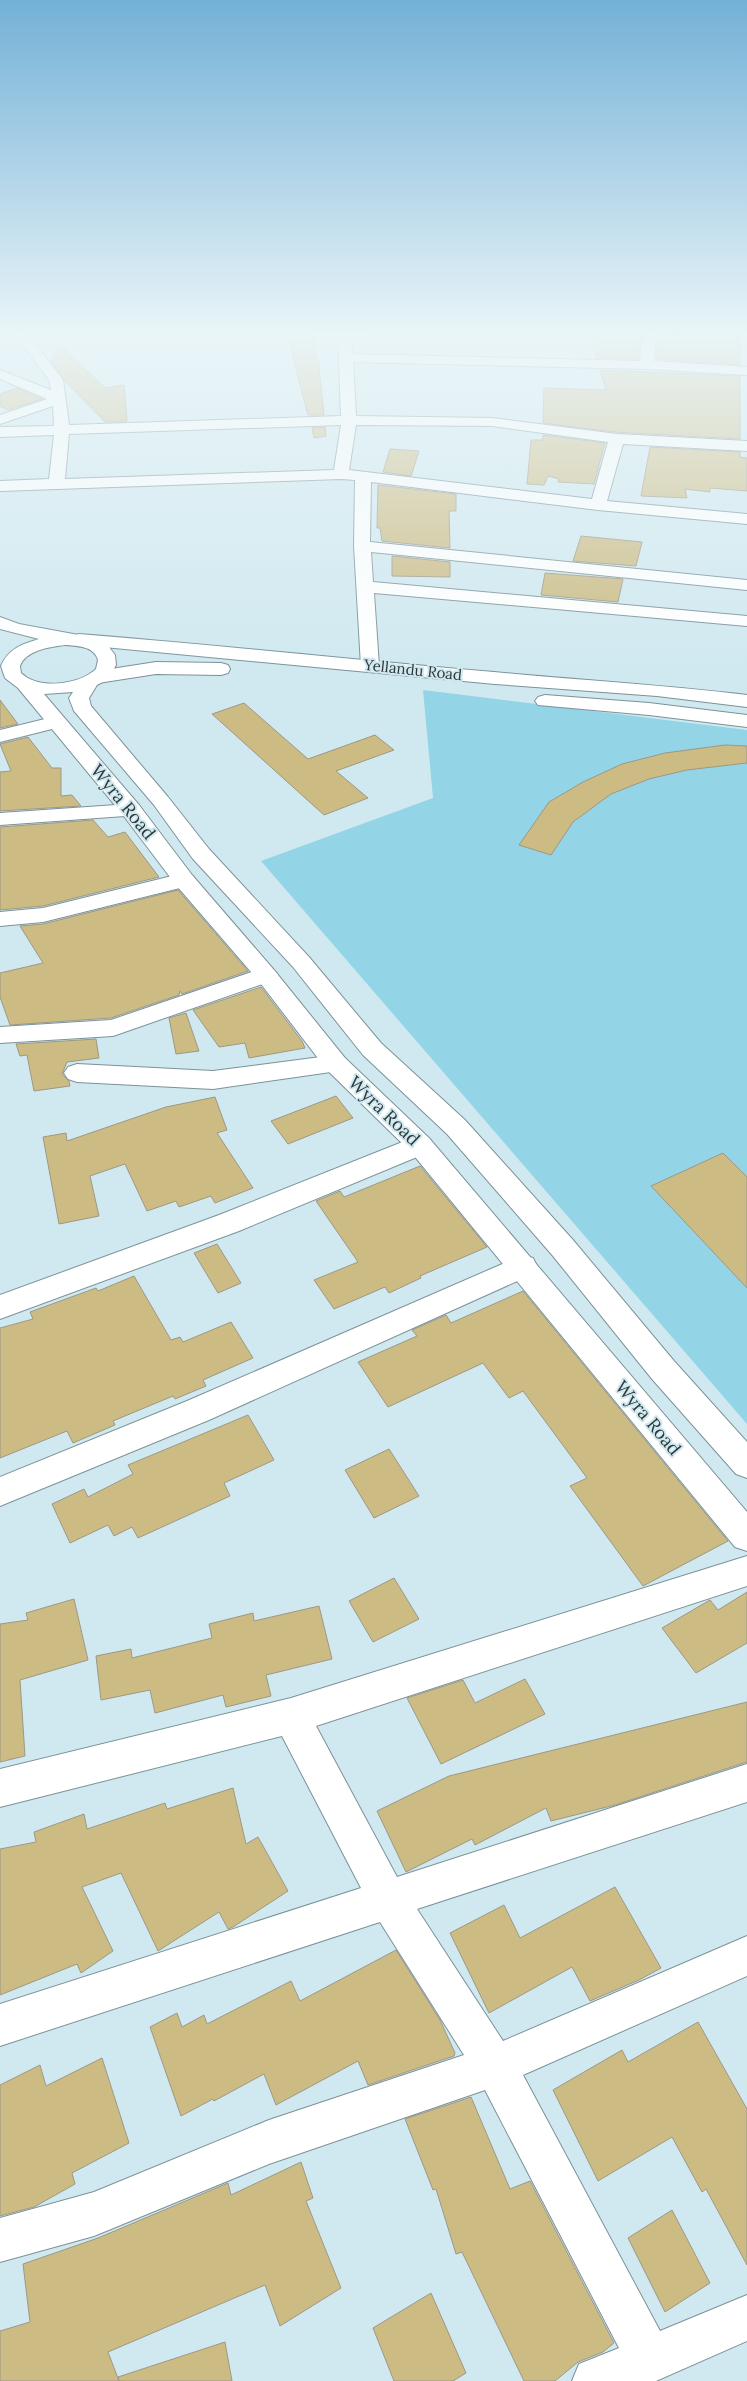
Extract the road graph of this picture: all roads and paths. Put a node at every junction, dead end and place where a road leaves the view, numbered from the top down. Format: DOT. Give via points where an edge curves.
graph roads {
  1 [pos="61,444"];
  2 [pos="345,444"];
  3 [pos="615,444"];
  4 [pos="712,444"];
  5 [pos="747,446"];
  6 [pos="341,474"];
  7 [pos="363,476"];
  8 [pos="57,483"];
  9 [pos="0,486"];
  10 [pos="598,505"];
  11 [pos="747,519"];
  12 [pos="362,546"];
  13 [pos="747,585"];
  14 [pos="366,587"];
  15 [pos="747,621"];
  16 [pos="0,622"];
  17 [pos="72,640"];
  18 [pos="370,666"];
  19 [pos="12,669"];
  20 [pos="247,672"];
  21 [pos="93,679"];
  22 [pos="527,699"];
  23 [pos="747,701"];
  24 [pos="747,721"];
  25 [pos="57,722"];
  26 [pos="0,736"];
  27 [pos="131,810"];
  28 [pos="0,819"];
  29 [pos="184,880"];
  30 [pos="0,919"];
  31 [pos="266,975"];
  32 [pos="0,1035"];
  33 [pos="336,1064"];
  34 [pos="76,1073"];
  35 [pos="420,1145"];
  36 [pos="523,1266"];
  37 [pos="0,1307"];
  38 [pos="747,1464"];
  39 [pos="0,1492"];
  40 [pos="747,1536"];
  41 [pos="747,1571"];
  42 [pos="291,1716"];
  43 [pos="747,1783"];
  44 [pos="0,1788"];
  45 [pos="388,1899"];
  46 [pos="747,1956"];
  47 [pos="0,2025"];
  48 [pos="495,2066"];
  49 [pos="0,2240"];
  50 [pos="747,2318"];
  51 [pos="650,2360"];
  52 [pos="596,2381"];
  1 -- 8 [label="street"];
  2 -- 6 [label="street"];
  3 -- 10 [label="street"];
  4 -- 5 [label="street"];
  6 -- 7 [label="street"];
  6 -- 8 [label="street"];
  7 -- 10 [label="street"];
  7 -- 12 [label="street"];
  8 -- 9 [label="street"];
  10 -- 11 [label="street"];
  12 -- 13 [label="street"];
  12 -- 14 [label="street"];
  14 -- 15 [label="street"];
  14 -- 18 [label="street"];
  16 -- 17 [label="street, Wyra Road" via="13,628"];
  17 -- 18 [label="street, Yellandu Road"];
  17 -- 19 [label="street" via="48,641 21,652 13,660"];
  17 -- 21 [label="street, Wyra Road" via="92,643 107,655 106,670"];
  18 -- 23 [label="street, Yellandu Road" via="657,690"];
  19 -- 21 [label="street" via="48,689 76,686"];
  19 -- 25 [label="street, Wyra Road"];
  20 -- 21 [label="street" via="184,667 133,670"];
  21 -- 38 [label="street, Wyra Road" via="79,698 81,707 161,801 201,854 300,962 372,1049 456,1127"];
  22 -- 24 [label="street"];
  25 -- 26 [label="street"];
  25 -- 27 [label="street, Wyra Road"];
  27 -- 28 [label="street"];
  27 -- 29 [label="street, Wyra Road"];
  29 -- 30 [label="street" via="43,915"];
  29 -- 31 [label="street, Wyra Road"];
  31 -- 32 [label="street" via="113,1028"];
  31 -- 33 [label="street, Wyra Road"];
  33 -- 34 [label="street" via="213,1080"];
  33 -- 35 [label="street, Wyra Road"];
  35 -- 36 [label="street, Wyra Road"];
  35 -- 37 [label="street" via="229,1223"];
  36 -- 39 [label="street" via="338,1351"];
  36 -- 40 [label="street, Wyra Road"];
  41 -- 42 [label="street"];
  42 -- 44 [label="street"];
  42 -- 45 [label="street"];
  43 -- 45 [label="street"];
  45 -- 47 [label="street"];
  45 -- 48 [label="street"];
  46 -- 48 [label="street"];
  48 -- 49 [label="street" via="269,2142 94,2214"];
  48 -- 51 [label="street"];
  50 -- 51 [label="street"];
  51 -- 52 [label="street"];
}
